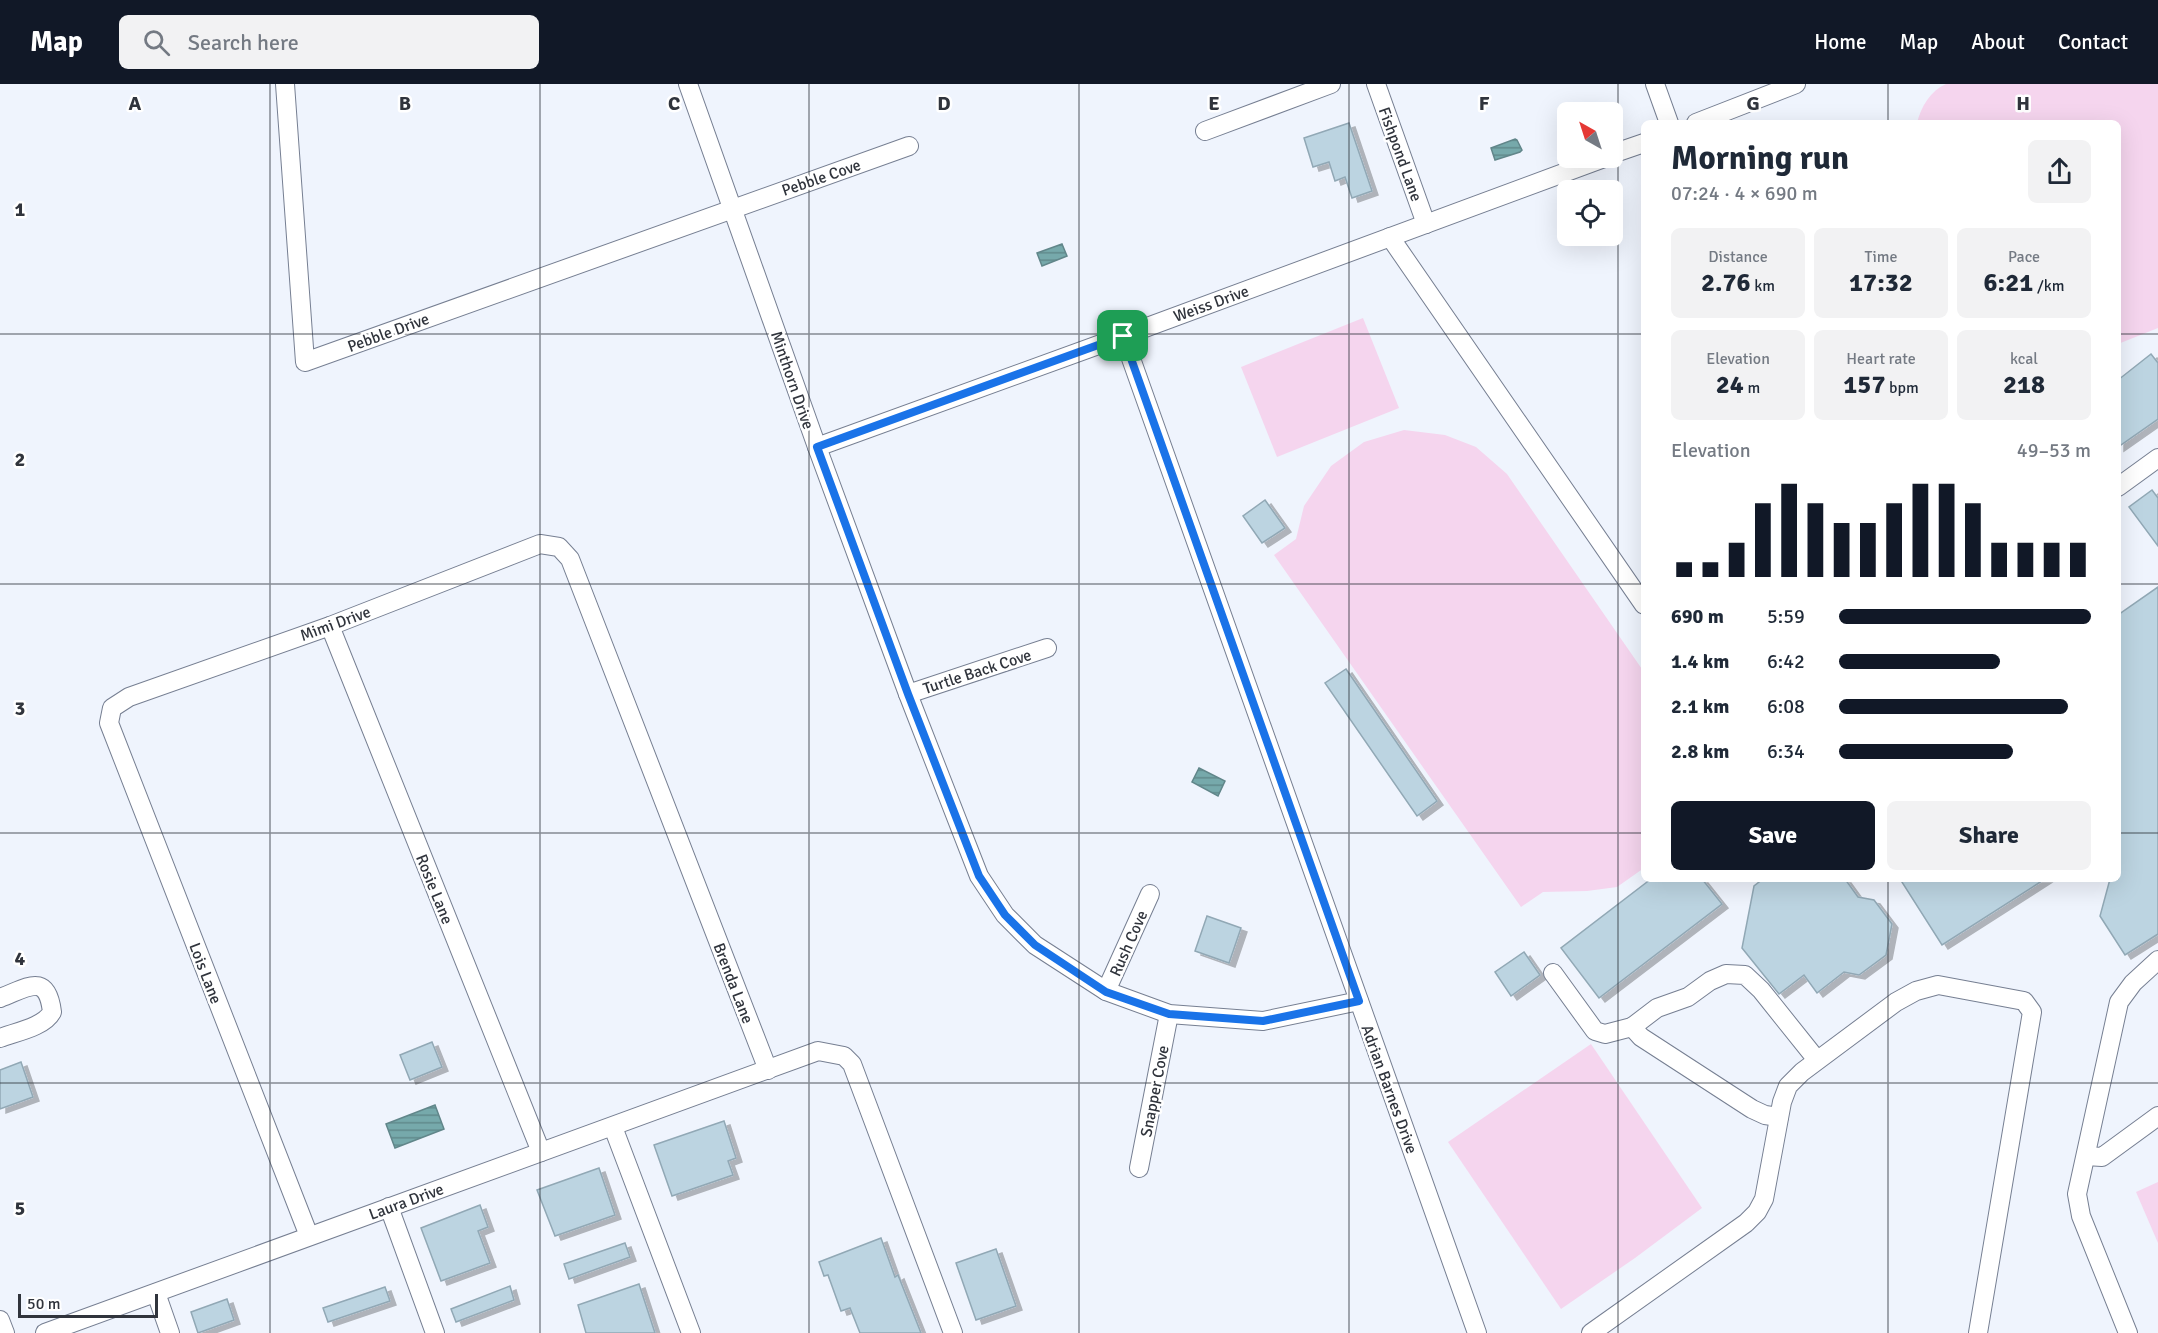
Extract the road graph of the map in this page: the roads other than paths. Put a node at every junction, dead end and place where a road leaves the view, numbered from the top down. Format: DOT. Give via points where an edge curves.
graph roads {
  1 [pos="285,84"];
  2 [pos="688,84"];
  3 [pos="1331,84"];
  4 [pos="1376,84"];
  5 [pos="1655,84"];
  6 [pos="1796,84"];
  7 [pos="1668,120"];
  8 [pos="1704,120"];
  9 [pos="1205,131"];
  10 [pos="1641,144"];
  11 [pos="909,146"];
  12 [pos="1623,150"];
  13 [pos="1577,168"];
  14 [pos="733,208"];
  15 [pos="1426,224"];
  16 [pos="1390,237"];
  17 [pos="1123,336"];
  18 [pos="817,447"];
  19 [pos="2158,458"];
  20 [pos="2121,485"];
  21 [pos="559,547"];
  22 [pos="1641,601"];
  23 [pos="330,626"];
  24 [pos="1047,648"];
  25 [pos="908,694"];
  26 [pos="112,708"];
  27 [pos="1149,894"];
  28 [pos="2158,960"];
  29 [pos="1553,973"];
  30 [pos="1106,992"];
  31 [pos="0,998"];
  32 [pos="1359,1001"];
  33 [pos="1169,1014"];
  34 [pos="1632,1028"];
  35 [pos="0,1038"];
  36 [pos="1817,1060"];
  37 [pos="768,1070"];
  38 [pos="2158,1116"];
  39 [pos="1779,1117"];
  40 [pos="613,1127"];
  41 [pos="540,1152"];
  42 [pos="2086,1156"];
  43 [pos="1140,1168"];
  44 [pos="389,1207"];
  45 [pos="309,1236"];
  46 [pos="156,1293"];
  47 [pos="0,1320"];
  48 [pos="5,1333"];
  49 [pos="45,1333"];
  50 [pos="170,1333"];
  51 [pos="435,1333"];
  52 [pos="691,1333"];
  53 [pos="953,1333"];
  54 [pos="1477,1333"];
  55 [pos="1590,1333"];
  56 [pos="1978,1333"];
  57 [pos="2128,1333"];
  1 -- 14 [label="street, Pebble Drive" via="305,362"];
  2 -- 14 [label="street, Minthorn Drive"];
  3 -- 9 [label="street"];
  4 -- 15 [label="street, Fishpond Lane"];
  5 -- 7 [label="street"];
  6 -- 8 [label="street"];
  10 -- 12 [label="street"];
  11 -- 14 [label="street, Pebble Cove"];
  13 -- 15 [label="street, Weiss Drive"];
  14 -- 18 [label="street, Minthorn Drive"];
  15 -- 16 [label="street, Weiss Drive"];
  16 -- 17 [label="street, Weiss Drive"];
  16 -- 22 [label="street"];
  17 -- 18 [label="street, Weiss Drive"];
  17 -- 32 [label="street, Adrian Barnes Drive"];
  18 -- 25 [label="street, Minthorn Drive"];
  19 -- 20 [label="street"];
  21 -- 23 [label="street, Mimi Drive" via="540,544"];
  21 -- 37 [label="street, Brenda Lane" via="570,559"];
  23 -- 26 [label="street, Mimi Drive" via="129,697"];
  23 -- 41 [label="street, Rosie Lane"];
  24 -- 25 [label="street, Turtle Back Cove"];
  25 -- 30 [label="street, Minthorn Drive" via="979,876 1005,915 1035,945"];
  26 -- 45 [label="street, Lois Lane" via="109,723"];
  27 -- 30 [label="street, Rush Cove"];
  28 -- 42 [label="street" via="2119,1002"];
  29 -- 34 [label="street" via="1595,1031 1605,1034"];
  30 -- 33 [label="street, Minthorn Drive"];
  31 -- 35 [label="street" via="37,985 46,990 52,1012 42,1022"];
  32 -- 33 [label="street, Minthorn Drive" via="1263,1021"];
  32 -- 54 [label="street, Adrian Barnes Drive"];
  33 -- 43 [label="street, Snapper Cove"];
  34 -- 36 [label="street" via="1657,1008 1688,997 1710,981 1726,974 1745,975"];
  34 -- 39 [label="street" via="1752,1109"];
  36 -- 39 [label="street" via="1788,1086"];
  36 -- 56 [label="street" via="1896,1002 1938,985 2024,1001 2032,1012"];
  37 -- 40 [label="street, Laura Drive"];
  37 -- 53 [label="street" via="818,1051 844,1056 852,1064"];
  38 -- 42 [label="street" via="2102,1157"];
  39 -- 55 [label="street" via="1764,1199 1757,1212"];
  40 -- 41 [label="street, Laura Drive"];
  40 -- 52 [label="street"];
  41 -- 44 [label="street, Laura Drive"];
  42 -- 57 [label="street" via="2078,1194 2081,1216"];
  44 -- 45 [label="street, Laura Drive"];
  44 -- 51 [label="street"];
  45 -- 46 [label="street, Laura Drive"];
  46 -- 49 [label="street, Laura Drive"];
  46 -- 50 [label="street"];
  47 -- 48 [label="street"];
}
